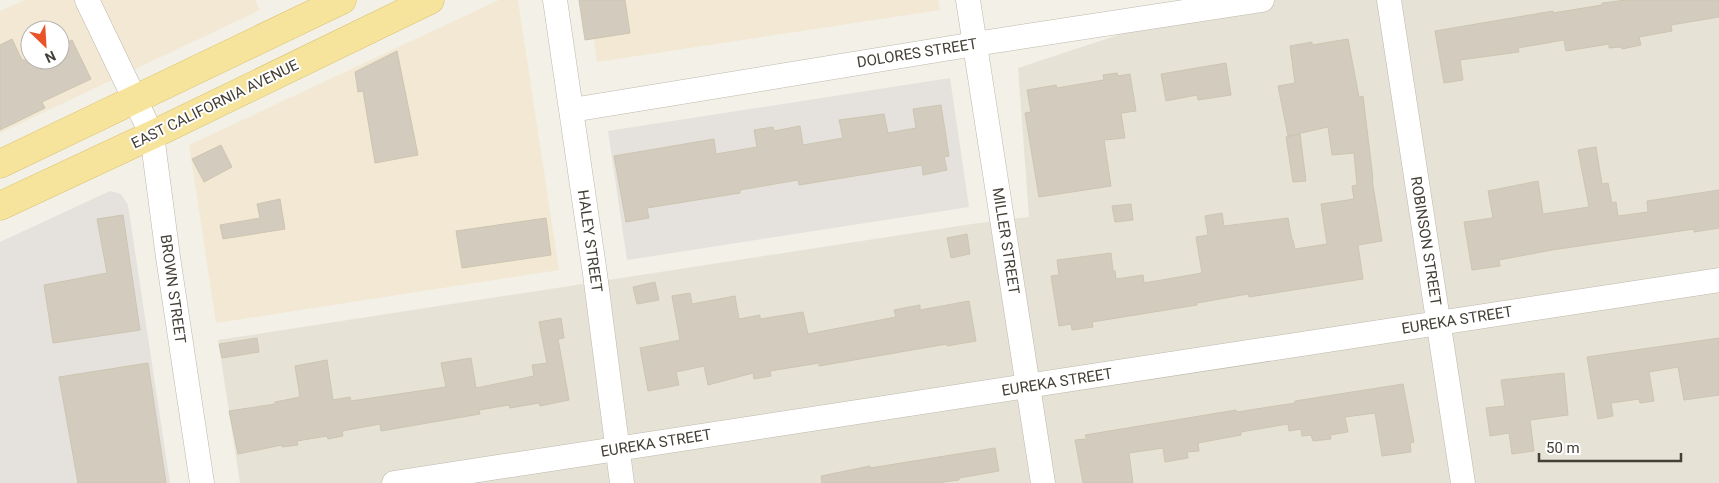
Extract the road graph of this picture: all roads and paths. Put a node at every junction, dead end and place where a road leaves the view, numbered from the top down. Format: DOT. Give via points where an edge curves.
graph roads {
  1 [pos="86,0"];
  2 [pos="342,0"];
  3 [pos="430,0"];
  4 [pos="555,0"];
  5 [pos="968,0"];
  6 [pos="1262,0"];
  7 [pos="1389,0"];
  8 [pos="975,44"];
  9 [pos="134,99"];
  10 [pos="572,110"];
  11 [pos="152,135"];
  12 [pos="0,164"];
  13 [pos="0,206"];
  14 [pos="1719,280"];
  15 [pos="1438,323"];
  16 [pos="1028,386"];
  17 [pos="617,449"];
  18 [pos="202,483"];
  19 [pos="394,483"];
  20 [pos="622,483"];
  21 [pos="1043,483"];
  22 [pos="1463,483"];
  1 -- 9 [label="street, BROWN STREET"];
  2 -- 9 [label="main road"];
  3 -- 11 [label="main road, EAST CALIFORNIA AVENUE"];
  4 -- 10 [label="street, HALEY STREET"];
  5 -- 8 [label="street, MILLER STREET"];
  6 -- 8 [label="street, DOLORES STREET"];
  7 -- 15 [label="street, ROBINSON STREET"];
  8 -- 10 [label="street, DOLORES STREET"];
  8 -- 16 [label="street, MILLER STREET"];
  9 -- 11 [label="street, BROWN STREET"];
  9 -- 12 [label="main road"];
  10 -- 17 [label="street, HALEY STREET"];
  11 -- 13 [label="main road, EAST CALIFORNIA AVENUE"];
  11 -- 18 [label="street, BROWN STREET"];
  14 -- 15 [label="street, EUREKA STREET"];
  15 -- 16 [label="street, EUREKA STREET"];
  15 -- 22 [label="street, ROBINSON STREET"];
  16 -- 17 [label="street, EUREKA STREET"];
  16 -- 21 [label="street, MILLER STREET"];
  17 -- 19 [label="street, EUREKA STREET"];
  17 -- 20 [label="street, HALEY STREET"];
}
